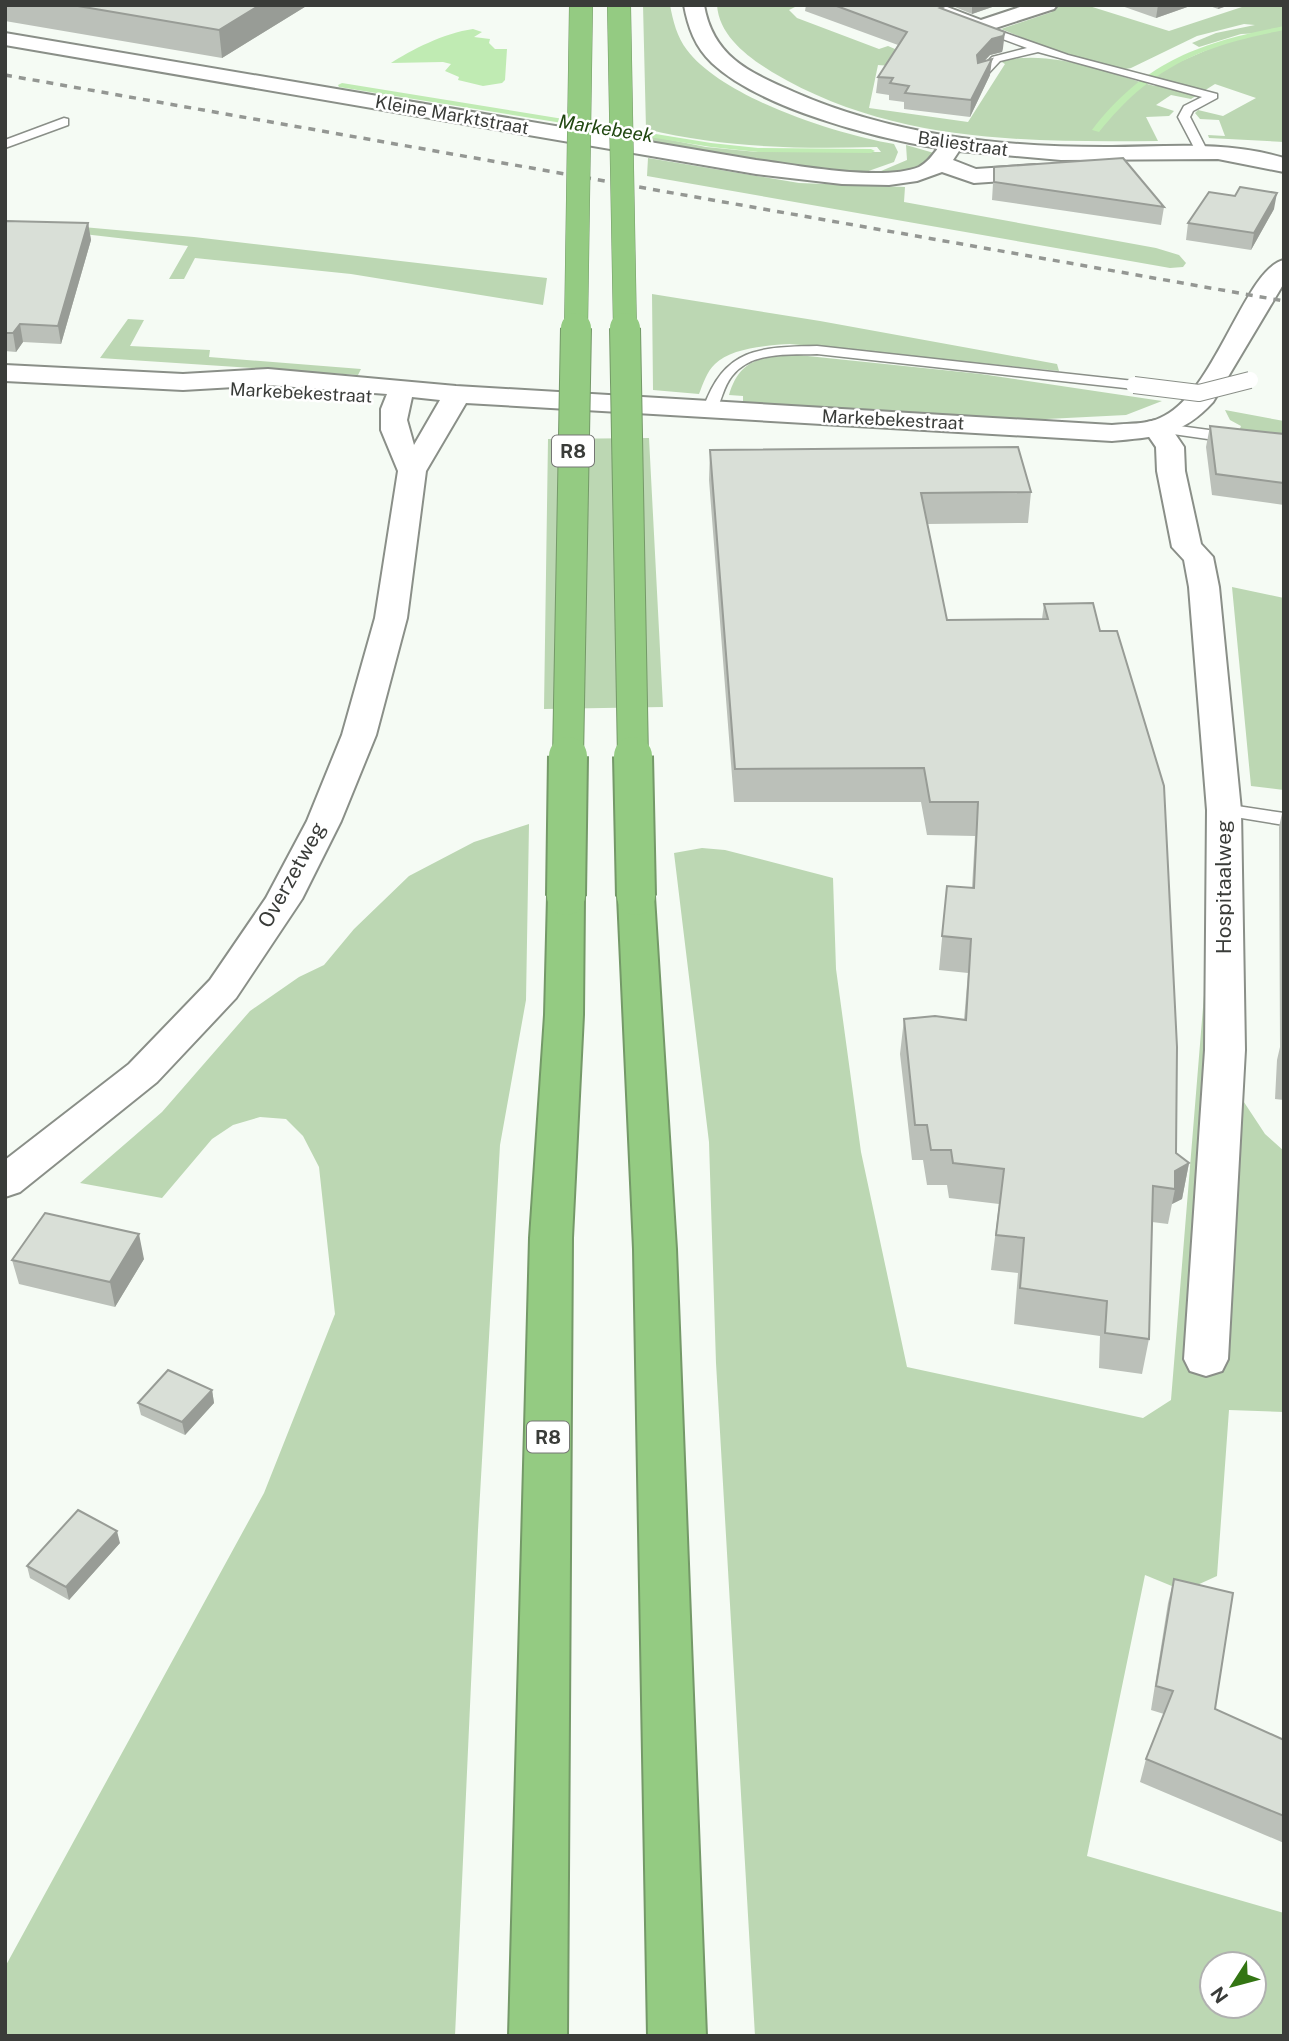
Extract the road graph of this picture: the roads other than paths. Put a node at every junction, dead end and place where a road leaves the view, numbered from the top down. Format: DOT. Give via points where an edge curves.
graph roads {
  1 [pos="581,5"];
  2 [pos="619,5"];
  3 [pos="694,5"];
  4 [pos="923,5"];
  5 [pos="1047,5"];
  6 [pos="980,27"];
  7 [pos="5,39"];
  8 [pos="1039,48"];
  9 [pos="981,75"];
  10 [pos="64,122"];
  11 [pos="5,144"];
  12 [pos="946,154"];
  13 [pos="1203,154"];
  14 [pos="1284,165"];
  15 [pos="1283,258"];
  16 [pos="5,373"];
  17 [pos="1250,380"];
  18 [pos="407,392"];
  19 [pos="456,394"];
  20 [pos="710,409"];
  21 [pos="1157,428"];
  22 [pos="1284,444"];
  23 [pos="412,471"];
  24 [pos="1224,810"];
  25 [pos="1284,819"];
  26 [pos="5,1182"];
  27 [pos="1206,1359"];
  28 [pos="538,2036"];
  29 [pos="677,2036"];
  1 -- 28 [label="highway, R8, bridge" via="564,1015 551,1238"];
  2 -- 29 [label="highway, bridge" via="636,895 656,1263"];
  3 -- 12 [label="street, Baliestraat" via="696,28 714,53 762,86"];
  4 -- 6 [label="street"];
  5 -- 6 [label="street"];
  6 -- 8 [label="lane"];
  7 -- 12 [label="street, Kleine Marktstraat" via="756,167 872,178 912,176 925,173"];
  8 -- 9 [label="lane" via="996,59"];
  8 -- 13 [label="lane" via="1213,96 1188,109 1184,117"];
  10 -- 11 [label="lane"];
  12 -- 13 [label="street" via="965,174 989,176 1095,167 1108,161 1109,154"];
  13 -- 14 [label="street" via="1248,155"];
  15 -- 21 [label="street, Markebekestraat" via="1197,405 1174,423"];
  16 -- 18 [label="street, Markebekestraat" via="183,382 205,388"];
  17 -- 20 [label="lane, bridge" via="1199,393 817,350 783,351 744,358 730,367 721,377"];
  18 -- 19 [label="street, Markebekestraat"];
  18 -- 23 [label="street" via="393,405 396,438"];
  19 -- 20 [label="street, Markebekestraat"];
  19 -- 23 [label="street, Overzetweg"];
  20 -- 21 [label="street, Markebekestraat" via="1112,433"];
  21 -- 22 [label="lane"];
  21 -- 24 [label="street, Hospitaalweg" via="1170,447 1186,547 1198,557 1204,587"];
  23 -- 26 [label="street, Overzetweg" via="391,618 359,735 324,821 284,898 223,989 143,1073"];
  24 -- 25 [label="lane"];
  24 -- 27 [label="street, Hospitaalweg" via="1225,1050"];
}
